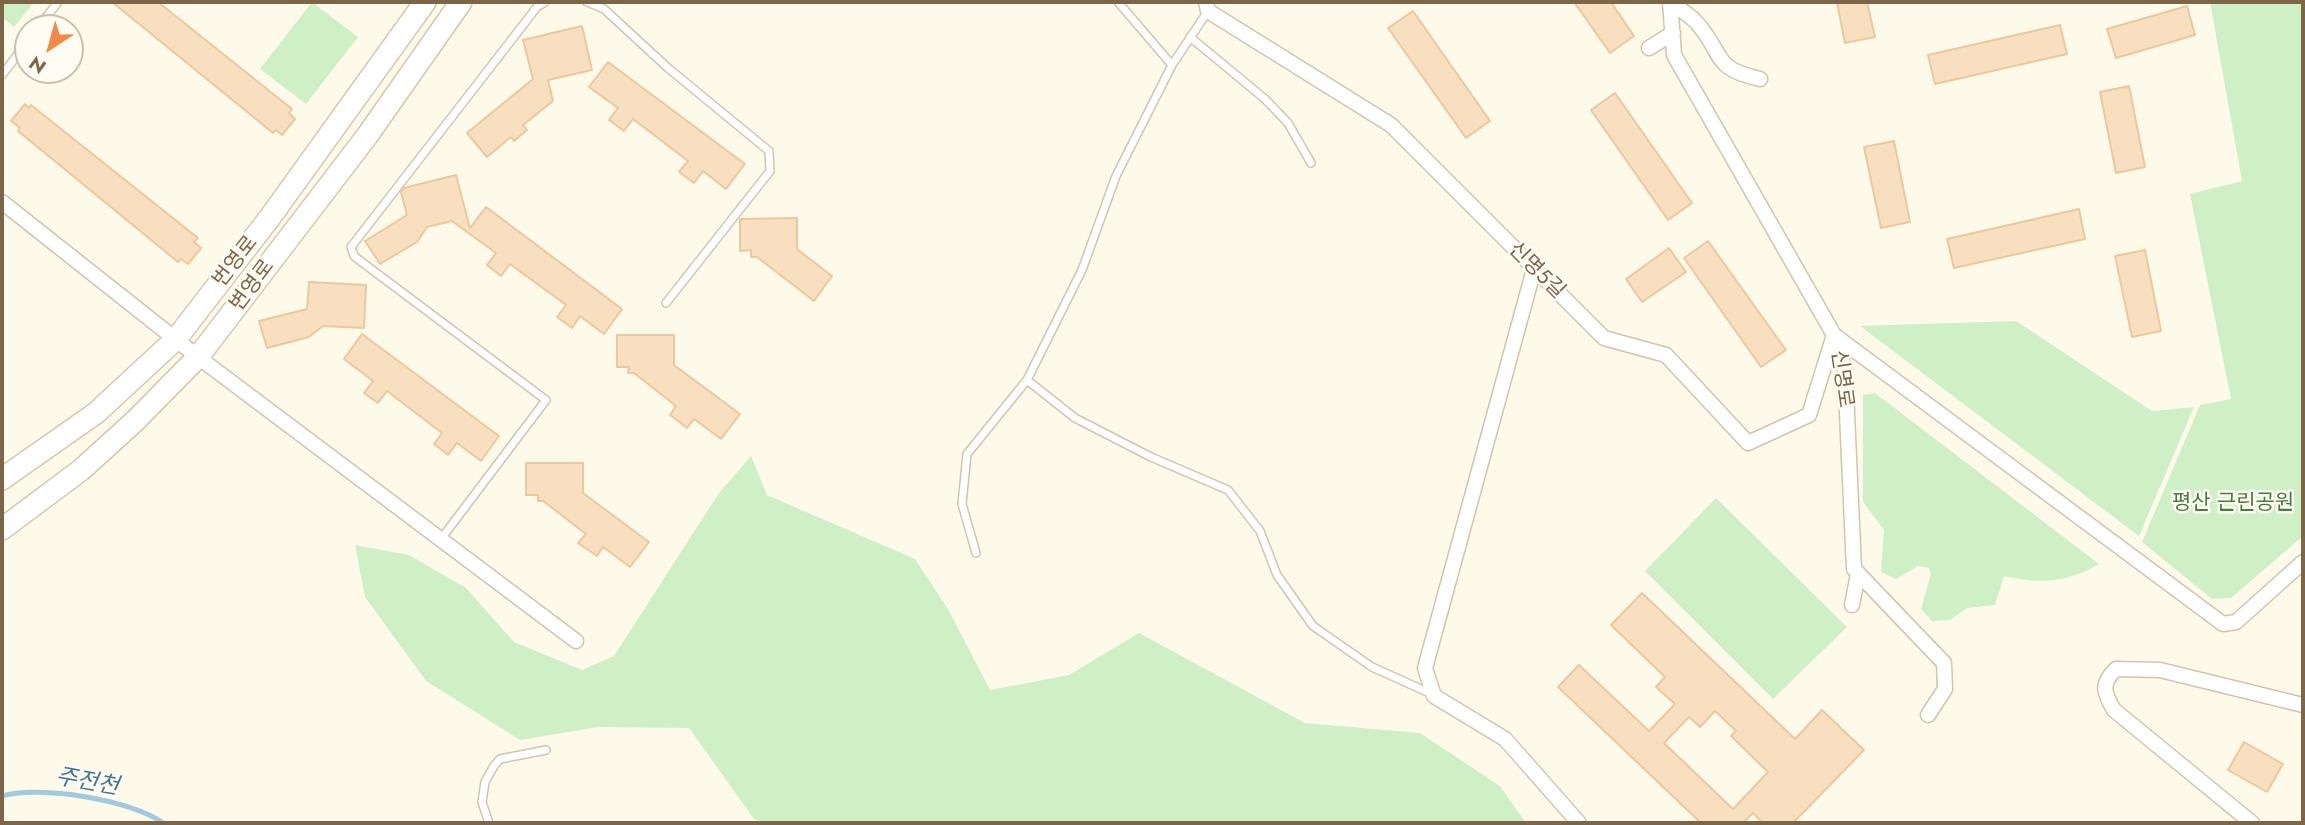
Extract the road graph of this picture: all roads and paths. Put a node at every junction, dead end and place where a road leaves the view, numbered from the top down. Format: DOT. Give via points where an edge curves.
graph roads {
  1 [pos="425,2"];
  2 [pos="461,2"];
  3 [pos="545,2"];
  4 [pos="587,2"];
  5 [pos="1118,2"];
  6 [pos="1671,2"];
  7 [pos="1207,6"];
  8 [pos="1673,33"];
  9 [pos="1190,37"];
  10 [pos="1649,48"];
  11 [pos="14,59"];
  12 [pos="1171,65"];
  13 [pos="2,75"];
  14 [pos="1760,79"];
  15 [pos="1311,163"];
  16 [pos="2,202"];
  17 [pos="1534,269"];
  18 [pos="666,303"];
  19 [pos="1835,335"];
  20 [pos="176,339"];
  21 [pos="198,357"];
  22 [pos="1027,380"];
  23 [pos="2,479"];
  24 [pos="2,529"];
  25 [pos="441,540"];
  26 [pos="976,553"];
  27 [pos="2303,562"];
  28 [pos="1858,575"];
  29 [pos="1852,605"];
  30 [pos="576,641"];
  31 [pos="1434,696"];
  32 [pos="2303,705"];
  33 [pos="1928,715"];
  34 [pos="546,750"];
  35 [pos="489,823"];
  36 [pos="1579,823"];
  37 [pos="2252,823"];
  1 -- 20 [label="main road, 번영로"];
  2 -- 21 [label="main road, 변영로" via="367,136"];
  3 -- 25 [label="lane" via="351,247 354,256 546,400"];
  4 -- 18 [label="lane" via="604,9 769,151 772,161 770,172"];
  5 -- 12 [label="lane"];
  6 -- 8 [label="street, 신명로"];
  6 -- 14 [label="street" via="1697,23 1724,66 1735,74"];
  7 -- 9 [label="lane"];
  7 -- 17 [label="street, 신명5길" via="1391,125"];
  8 -- 10 [label="street"];
  8 -- 19 [label="street, 신명로" via="1674,55"];
  9 -- 12 [label="lane"];
  9 -- 15 [label="lane" via="1265,99 1288,123"];
  11 -- 13 [label="lane"];
  12 -- 22 [label="lane" via="1116,176 1082,270"];
  16 -- 20 [label="street"];
  17 -- 19 [label="street, 신명5길" via="1604,338 1666,355 1748,443 1810,415"];
  17 -- 31 [label="street" via="1425,668"];
  19 -- 27 [label="street" via="2223,624 2236,622"];
  19 -- 28 [label="street, 신명로" via="1844,369 1854,569"];
  20 -- 21 [label="street"];
  20 -- 23 [label="main road, 번영로" via="96,413"];
  21 -- 24 [label="main road, 변영로" via="90,462"];
  21 -- 25 [label="street"];
  22 -- 26 [label="lane" via="967,454 962,504"];
  22 -- 31 [label="lane" via="1075,418 1228,490 1259,531 1277,575 1312,626 1372,667"];
  25 -- 30 [label="street"];
  28 -- 29 [label="street"];
  28 -- 33 [label="street" via="1944,663 1945,690"];
  31 -- 36 [label="street" via="1505,739"];
  32 -- 37 [label="street" via="2160,670 2116,669 2106,679 2104,692 2114,710"];
  34 -- 35 [label="lane" via="500,759 494,766 482,802"];
}
